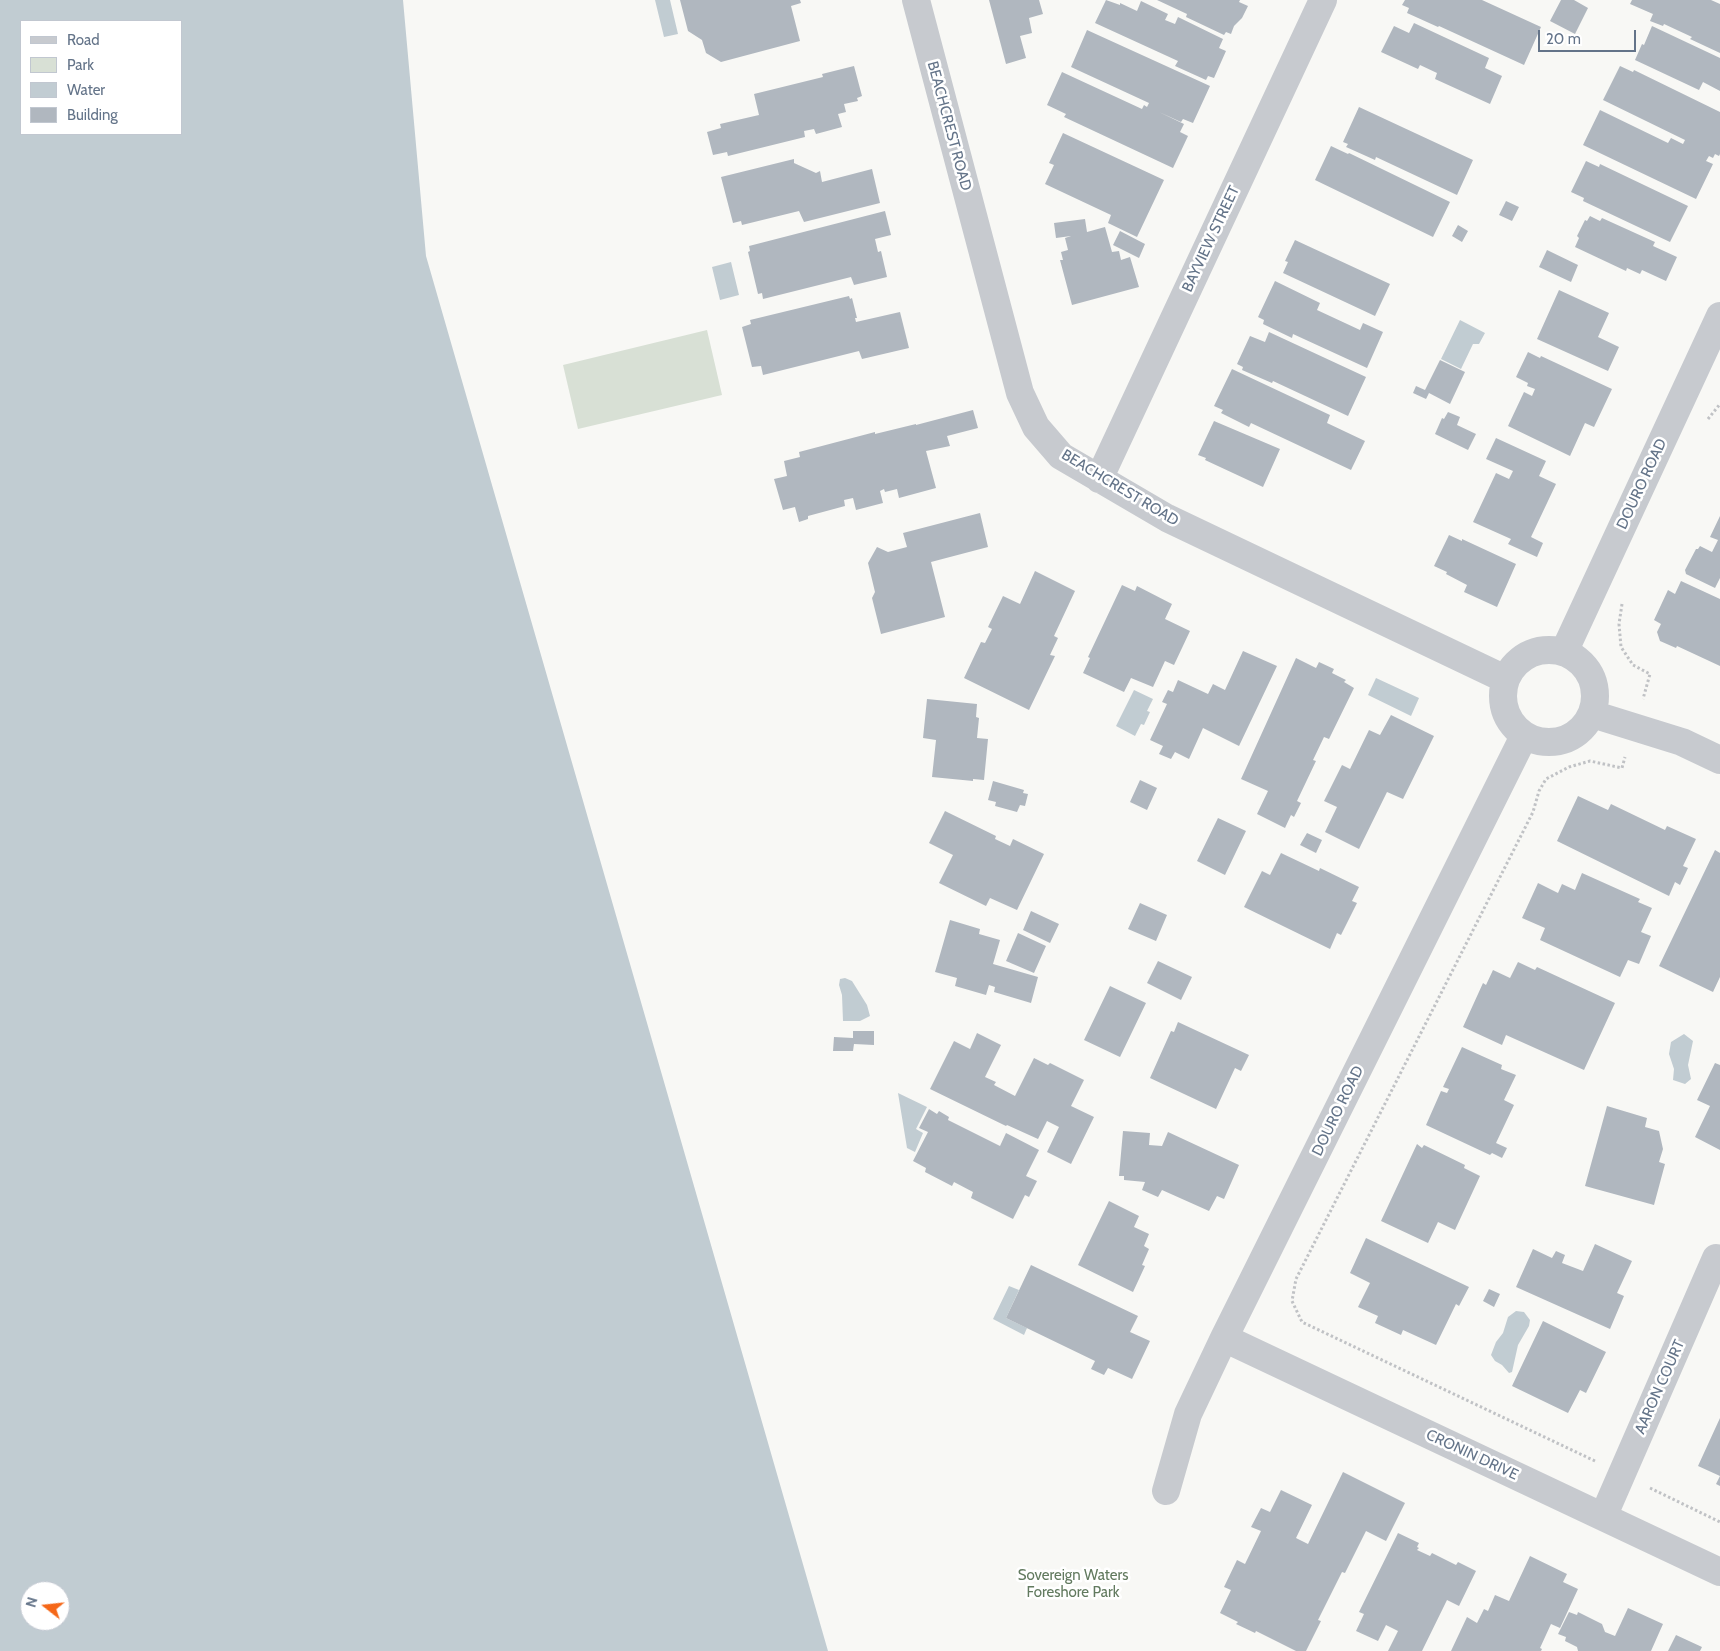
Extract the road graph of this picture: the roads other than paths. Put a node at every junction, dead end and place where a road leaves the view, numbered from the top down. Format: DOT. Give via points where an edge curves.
graph roads {
  1 [pos="916,0"];
  2 [pos="1323,0"];
  3 [pos="1720,316"];
  4 [pos="1099,479"];
  5 [pos="1564,652"];
  6 [pos="1505,678"];
  7 [pos="1592,714"];
  8 [pos="1524,736"];
  9 [pos="1720,760"];
  10 [pos="1716,1258"];
  11 [pos="1224,1338"];
  12 [pos="1166,1491"];
  13 [pos="1603,1516"];
  14 [pos="1720,1572"];
  1 -- 4 [label="street, BEACHCREST ROAD" via="1020,393 1036,427 1062,456"];
  2 -- 4 [label="street, BAYVIEW STREET"];
  3 -- 5 [label="street, DOURO ROAD"];
  4 -- 6 [label="street, BEACHCREST ROAD" via="1167,518"];
  5 -- 6 [label="street" via="1541,650 1529,654"];
  5 -- 7 [label="street" via="1584,666 1591,677 1595,689"];
  6 -- 8 [label="street" via="1502,689 1504,711 1515,730"];
  7 -- 8 [label="street" via="1578,732 1563,740 1546,743"];
  7 -- 9 [label="street" via="1682,742"];
  8 -- 11 [label="street, DOURO ROAD"];
  10 -- 13 [label="street, AARON COURT"];
  11 -- 12 [label="street, DOURO ROAD" via="1188,1414"];
  11 -- 13 [label="street, CRONIN DRIVE"];
  13 -- 14 [label="street, CRONIN DRIVE"];
}
